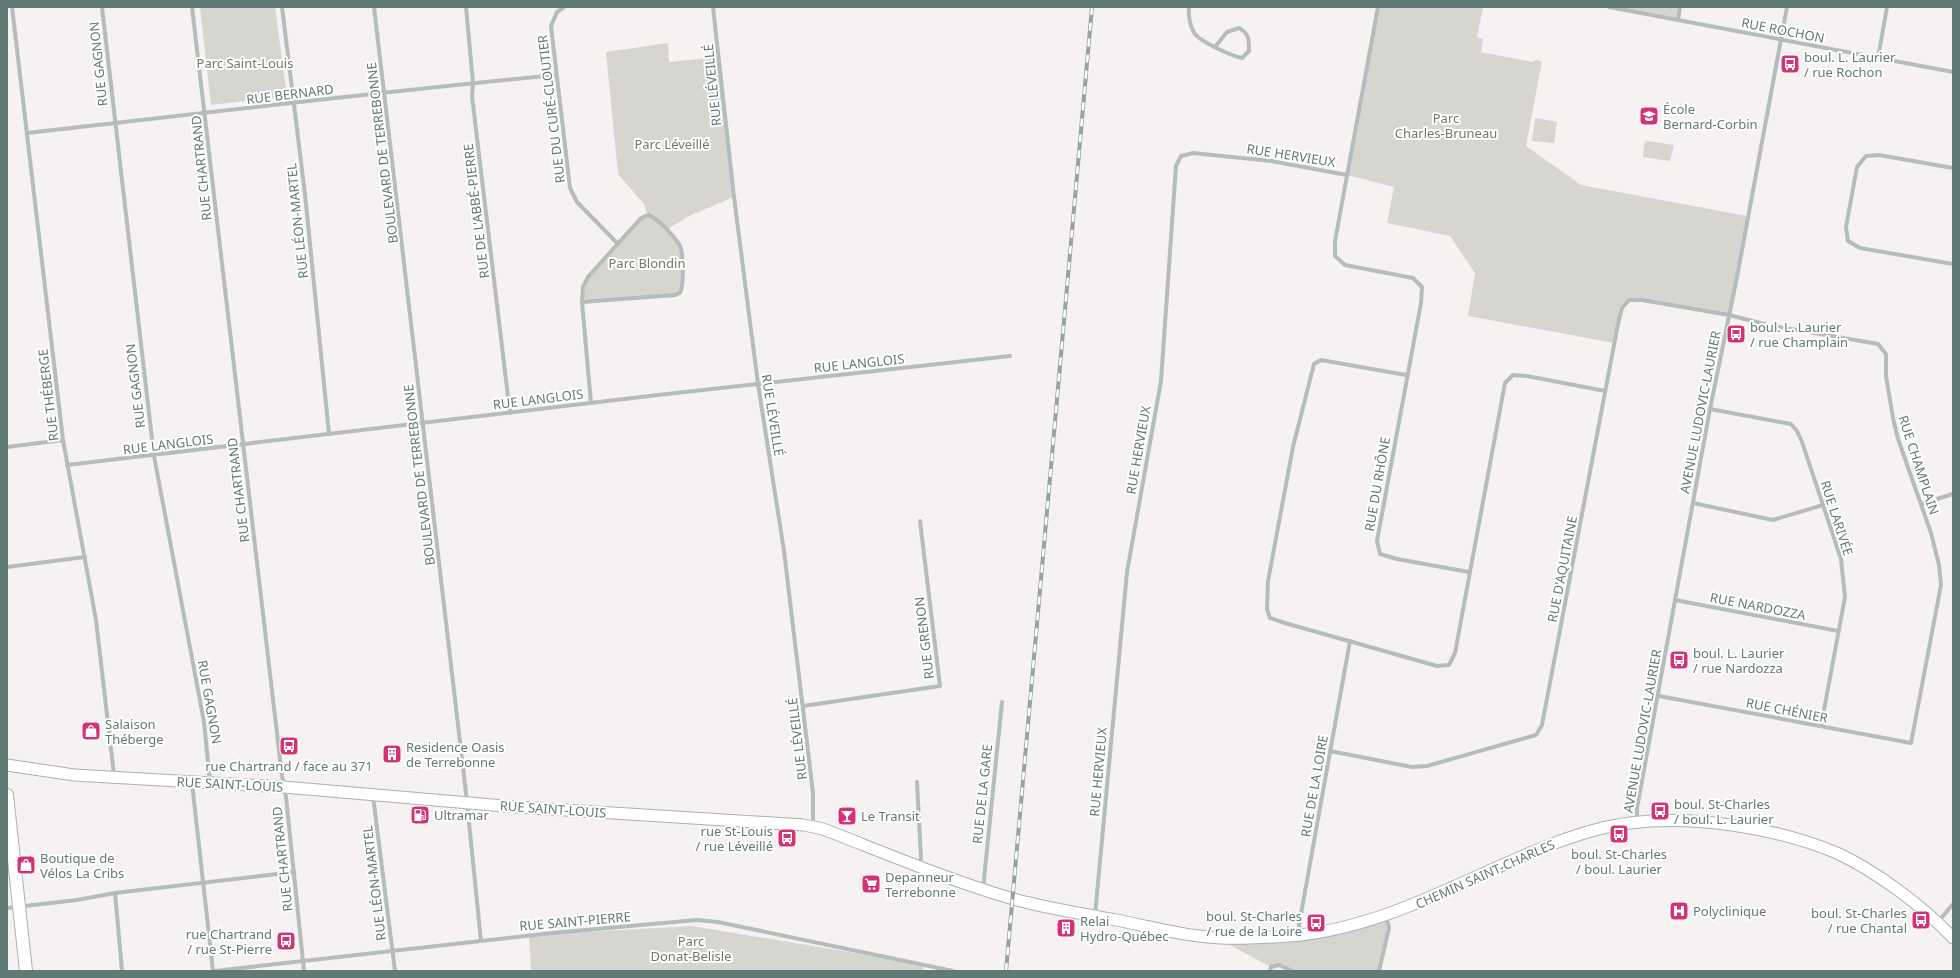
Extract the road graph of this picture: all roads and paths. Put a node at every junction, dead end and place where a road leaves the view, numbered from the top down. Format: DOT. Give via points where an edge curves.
graph roads {
  1 [pos="12,7"];
  2 [pos="102,7"];
  3 [pos="192,7"];
  4 [pos="282,7"];
  5 [pos="374,7"];
  6 [pos="466,7"];
  7 [pos="564,7"];
  8 [pos="713,7"];
  9 [pos="1189,7"];
  10 [pos="1378,7"];
  11 [pos="1609,7"];
  12 [pos="1680,7"];
  13 [pos="1787,7"];
  14 [pos="1887,7"];
  15 [pos="1678,20"];
  16 [pos="1780,40"];
  17 [pos="1215,46"];
  18 [pos="1878,58"];
  19 [pos="1953,72"];
  20 [pos="556,75"];
  21 [pos="473,83"];
  22 [pos="385,92"];
  23 [pos="293,104"];
  24 [pos="205,113"];
  25 [pos="114,123"];
  26 [pos="27,133"];
  27 [pos="1953,168"];
  28 [pos="1347,174"];
  29 [pos="618,244"];
  30 [pos="1953,264"];
  31 [pos="582,302"];
  32 [pos="1729,315"];
  33 [pos="1010,356"];
  34 [pos="1406,375"];
  35 [pos="758,384"];
  36 [pos="1606,391"];
  37 [pos="591,403"];
  38 [pos="1710,409"];
  39 [pos="510,413"];
  40 [pos="423,423"];
  41 [pos="329,434"];
  42 [pos="63,440"];
  43 [pos="242,445"];
  44 [pos="7,447"];
  45 [pos="154,456"];
  46 [pos="67,465"];
  47 [pos="1953,494"];
  48 [pos="1693,503"];
  49 [pos="1921,504"];
  50 [pos="1823,505"];
  51 [pos="920,521"];
  52 [pos="85,557"];
  53 [pos="7,567"];
  54 [pos="1469,572"];
  55 [pos="1675,600"];
  56 [pos="1838,632"];
  57 [pos="1350,641"];
  58 [pos="1659,696"];
  59 [pos="1002,702"];
  60 [pos="803,706"];
  61 [pos="1821,726"];
  62 [pos="1911,743"];
  63 [pos="1330,751"];
  64 [pos="7,765"];
  65 [pos="114,778"];
  66 [pos="192,782"];
  67 [pos="917,782"];
  68 [pos="210,783"];
  69 [pos="284,787"];
  70 [pos="373,794"];
  71 [pos="7,795"];
  72 [pos="466,803"];
  73 [pos="1637,822"];
  74 [pos="813,826"];
  75 [pos="919,866"];
  76 [pos="294,872"];
  77 [pos="204,882"];
  78 [pos="987,891"];
  79 [pos="114,893"];
  80 [pos="1953,904"];
  81 [pos="20,907"];
  82 [pos="7,908"];
  83 [pos="1095,916"];
  84 [pos="1386,916"];
  85 [pos="1938,923"];
  86 [pos="1300,935"];
  87 [pos="1953,938"];
  88 [pos="481,940"];
  89 [pos="392,951"];
  90 [pos="302,961"];
  91 [pos="933,969"];
  92 [pos="1271,969"];
  93 [pos="26,971"];
  94 [pos="122,971"];
  95 [pos="214,971"];
  96 [pos="304,971"];
  97 [pos="395,971"];
  98 [pos="953,971"];
  99 [pos="1292,971"];
  100 [pos="1379,971"];
  1 -- 26 [label="street, RUE THÉBERGE"];
  2 -- 25 [label="street, RUE GAGNON"];
  3 -- 24 [label="street, RUE CHARTRAND"];
  4 -- 23 [label="street, RUE LÉON-MARTEL"];
  5 -- 22 [label="street, BOULEVARD DE TERREBONNE"];
  6 -- 21 [label="street, RUE DE L'ABBÉ-PIERRE"];
  7 -- 20 [label="street, RUE DU CURÉ-CLOUTIER" via="557,12 551,26"];
  8 -- 35 [label="street, RUE LÉVEILLÉ"];
  9 -- 17 [label="street" via="1188,15 1195,34"];
  10 -- 28 [label="street"];
  11 -- 15 [label="street, RUE ROCHON"];
  12 -- 15 [label="street"];
  13 -- 16 [label="street, AVENUE LUDOVIC-LAURIER"];
  14 -- 18 [label="street"];
  15 -- 16 [label="street, RUE ROCHON"];
  16 -- 18 [label="street, RUE ROCHON"];
  16 -- 32 [label="street, AVENUE LUDOVIC-LAURIER"];
  17 -- 17 [label="street" via="1230,56 1242,58 1249,51 1246,32 1239,28 1227,32"];
  18 -- 19 [label="street, RUE ROCHON"];
  20 -- 21 [label="street, RUE BERNARD"];
  20 -- 29 [label="street, RUE DU CURÉ-CLOUTIER" via="570,188 577,202"];
  21 -- 22 [label="street, RUE BERNARD"];
  21 -- 39 [label="street, RUE DE L'ABBÉ-PIERRE" via="472,96"];
  22 -- 23 [label="street, RUE BERNARD"];
  22 -- 40 [label="street, BOULEVARD DE TERREBONNE"];
  23 -- 24 [label="street, RUE BERNARD"];
  23 -- 41 [label="street, RUE LÉON-MARTEL"];
  24 -- 25 [label="street, RUE BERNARD"];
  24 -- 43 [label="street, RUE CHARTRAND"];
  25 -- 26 [label="street, RUE BERNARD"];
  25 -- 45 [label="street, RUE GAGNON"];
  26 -- 42 [label="street, RUE THÉBERGE"];
  27 -- 30 [label="street" via="1879,155 1866,156 1857,167 1846,227 1848,241 1860,248"];
  28 -- 34 [label="street" via="1335,241 1335,256 1344,265 1413,278 1422,287 1421,304"];
  28 -- 83 [label="street, RUE HERVIEUX" via="1271,161 1193,153 1181,156 1176,166 1161,381 1127,572"];
  29 -- 31 [label="street" via="588,277"];
  29 -- 31 [label="street" via="641,218 648,215 655,218 680,246 683,286 680,293"];
  31 -- 37 [label="street"];
  32 -- 36 [label="street, RUE D'AQUITAINE" via="1629,300 1622,308"];
  32 -- 38 [label="street, AVENUE LUDOVIC-LAURIER"];
  32 -- 49 [label="street, RUE CHAMPLAIN" via="1768,325 1878,344 1886,354 1889,398 1898,439"];
  33 -- 35 [label="street, RUE LANGLOIS"];
  34 -- 54 [label="street, RUE DU RHÔNE" via="1376,541 1380,554"];
  34 -- 57 [label="street" via="1321,360 1314,364 1294,447 1268,581 1267,609 1270,618"];
  35 -- 37 [label="street, RUE LANGLOIS"];
  35 -- 60 [label="street, RUE LÉVEILLÉ" via="784,550"];
  36 -- 54 [label="street" via="1527,376 1513,375 1505,383"];
  36 -- 63 [label="street, RUE D'AQUITAINE" via="1542,726 1536,735 1427,766 1412,767"];
  37 -- 39 [label="street, RUE LANGLOIS"];
  38 -- 48 [label="street, AVENUE LUDOVIC-LAURIER"];
  38 -- 50 [label="street, RUE LARIVÉE" via="1791,424 1802,442"];
  39 -- 40 [label="street, RUE LANGLOIS"];
  40 -- 41 [label="street, RUE LANGLOIS"];
  40 -- 72 [label="street, BOULEVARD DE TERREBONNE"];
  41 -- 43 [label="street, RUE LANGLOIS"];
  42 -- 44 [label="street"];
  42 -- 46 [label="street, RUE THÉBERGE"];
  43 -- 45 [label="street, RUE LANGLOIS"];
  43 -- 69 [label="street, RUE CHARTRAND"];
  45 -- 46 [label="street, RUE LANGLOIS"];
  45 -- 68 [label="street, RUE GAGNON" via="204,722"];
  46 -- 52 [label="street, RUE THÉBERGE"];
  47 -- 49 [label="street"];
  48 -- 50 [label="street" via="1773,520"];
  48 -- 55 [label="street, AVENUE LUDOVIC-LAURIER"];
  49 -- 62 [label="street, RUE CHAMPLAIN" via="1939,565 1941,585"];
  50 -- 56 [label="street, RUE LARIVÉE" via="1841,559 1845,597"];
  51 -- 60 [label="street, RUE GRENON" via="940,686"];
  52 -- 53 [label="street"];
  52 -- 65 [label="street, RUE THÉBERGE" via="96,620"];
  54 -- 57 [label="street" via="1454,653 1449,666 1437,666"];
  55 -- 56 [label="street, RUE NARDOZZA"];
  55 -- 58 [label="street, AVENUE LUDOVIC-LAURIER"];
  56 -- 61 [label="street, RUE LARIVÉE"];
  57 -- 63 [label="street, RUE DE LA LOIRE"];
  58 -- 61 [label="street, RUE CHÉNIER"];
  58 -- 73 [label="street, AVENUE LUDOVIC-LAURIER" via="1637,808"];
  59 -- 78 [label="street, RUE DE LA GARE"];
  60 -- 74 [label="street, RUE LÉVEILLÉ" via="813,793"];
  61 -- 62 [label="street, RUE CHÉNIER"];
  63 -- 86 [label="street, RUE DE LA LOIRE" via="1299,925"];
  64 -- 65 [label="main road, RUE SAINT-LOUIS"];
  65 -- 66 [label="main road, RUE SAINT-LOUIS"];
  66 -- 68 [label="main road, RUE SAINT-LOUIS"];
  66 -- 77 [label="street"];
  67 -- 75 [label="street" via="921,860"];
  68 -- 69 [label="main road, RUE SAINT-LOUIS"];
  69 -- 70 [label="main road, RUE SAINT-LOUIS"];
  69 -- 76 [label="street, RUE CHARTRAND"];
  70 -- 72 [label="main road, RUE SAINT-LOUIS"];
  70 -- 89 [label="street, RUE LÉON-MARTEL"];
  71 -- 81 [label="main road"];
  72 -- 74 [label="main road, RUE SAINT-LOUIS"];
  72 -- 88 [label="street, BOULEVARD DE TERREBONNE"];
  73 -- 84 [label="main road, CHEMIN SAINT-CHARLES" via="1597,829 1554,843"];
  73 -- 85 [label="main road, CHEMIN SAINT-CHARLES" via="1690,822 1733,826 1774,834 1827,850 1855,862"];
  74 -- 75 [label="main road, RUE SAINT-LOUIS"];
  75 -- 78 [label="main road, RUE SAINT-LOUIS"];
  76 -- 77 [label="street"];
  76 -- 90 [label="street, RUE CHARTRAND"];
  77 -- 79 [label="street"];
  77 -- 95 [label="street"];
  78 -- 83 [label="main road, CHEMIN SAINT-CHARLES"];
  79 -- 81 [label="street"];
  79 -- 94 [label="street"];
  80 -- 85 [label="street"];
  81 -- 82 [label="street"];
  81 -- 93 [label="main road"];
  83 -- 86 [label="main road, CHEMIN SAINT-CHARLES" via="1196,936 1251,938"];
  84 -- 86 [label="main road, CHEMIN SAINT-CHARLES" via="1340,929"];
  84 -- 100 [label="street" via="1389,928"];
  85 -- 87 [label="main road, CHEMIN SAINT-CHARLES"];
  88 -- 89 [label="street, RUE SAINT-PIERRE"];
  88 -- 91 [label="street, RUE SAINT-PIERRE" via="697,920 718,922"];
  89 -- 90 [label="street, RUE SAINT-PIERRE"];
  89 -- 97 [label="street, RUE LÉON-MARTEL"];
  90 -- 95 [label="street, RUE SAINT-PIERRE"];
  90 -- 96 [label="street, RUE CHARTRAND"];
  91 -- 98 [label="street, RUE SAINT-PIERRE"];
  92 -- 99 [label="street" via="1278,965"];
}
